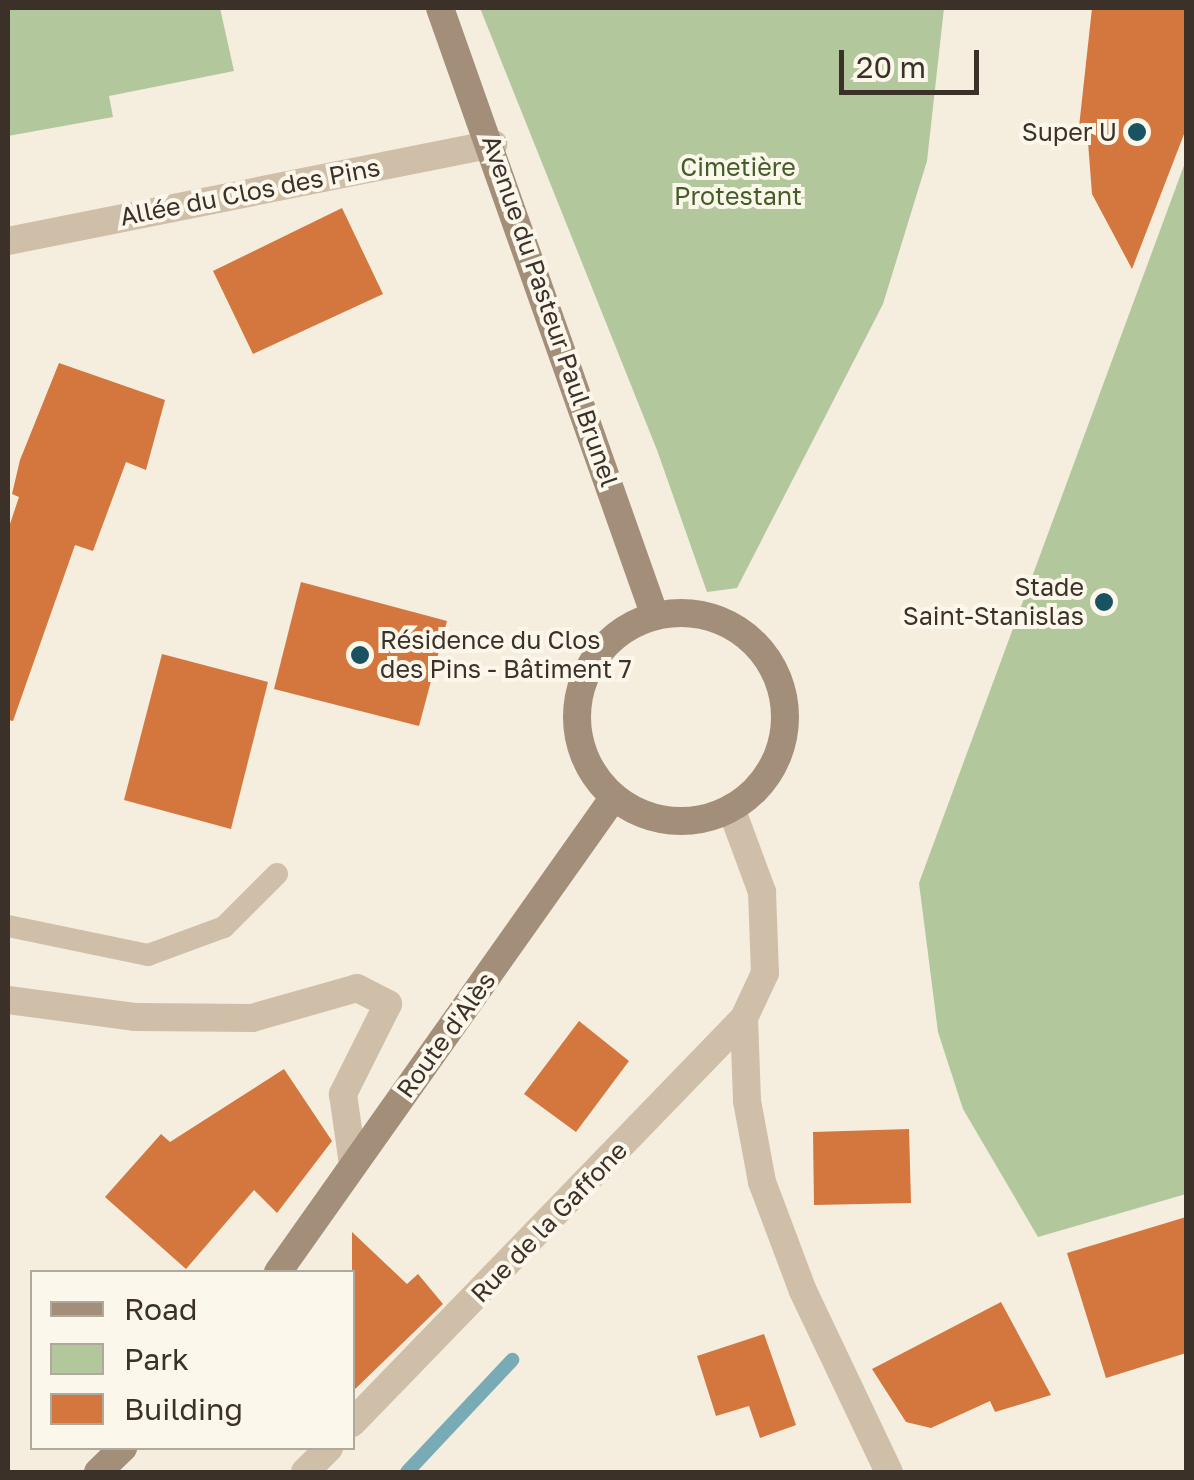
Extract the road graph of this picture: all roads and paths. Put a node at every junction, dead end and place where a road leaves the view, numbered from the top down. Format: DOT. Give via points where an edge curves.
graph roads {
  1 [pos="440,8"];
  2 [pos="493,144"];
  3 [pos="8,240"];
  4 [pos="654,616"];
  5 [pos="614,797"];
  6 [pos="731,808"];
  7 [pos="276,874"];
  8 [pos="8,926"];
  9 [pos="8,1000"];
  10 [pos="744,1018"];
  11 [pos="352,1164"];
  12 [pos="279,1270"];
  13 [pos="355,1421"];
  14 [pos="121,1450"];
  15 [pos="327,1450"];
  16 [pos="98,1472"];
  17 [pos="304,1472"];
  18 [pos="889,1472"];
  1 -- 2 [label="main road, Avenue du Pasteur Paul Brunel"];
  2 -- 3 [label="street, Allée du Clos des Pins"];
  2 -- 4 [label="main road, Avenue du Pasteur Paul Brunel"];
  4 -- 5 [label="main road" via="600,650 577,710 592,772"];
  4 -- 6 [label="main road" via="685,613 742,632 779,680 782,746 771,771"];
  5 -- 6 [label="main road" via="671,821 702,820"];
  5 -- 11 [label="main road, Route d'Alès"];
  6 -- 10 [label="street" via="762,892 765,974"];
  7 -- 8 [label="lane" via="224,927 148,955"];
  9 -- 11 [label="street" via="136,1018 252,1018 358,988 388,1004 343,1094"];
  10 -- 13 [label="street, Rue de la Gaffone"];
  10 -- 18 [label="street" via="748,1101 762,1182 804,1291"];
  11 -- 12 [label="main road, Route d'Alès"];
  14 -- 16 [label="main road"];
  15 -- 17 [label="street"];
}
